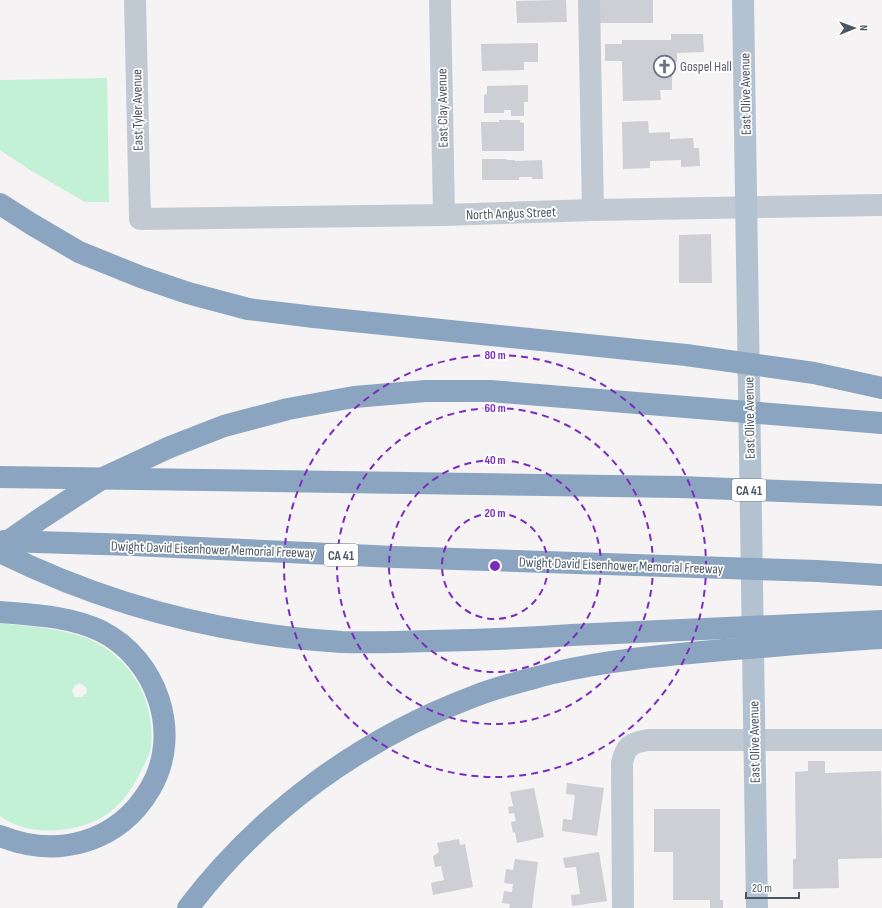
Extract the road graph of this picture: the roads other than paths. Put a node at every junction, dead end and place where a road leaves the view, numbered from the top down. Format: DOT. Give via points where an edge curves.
graph roads {
  1 [pos="135,0"];
  2 [pos="440,0"];
  3 [pos="589,0"];
  4 [pos="744,0"];
  5 [pos="0,204"];
  6 [pos="882,205"];
  7 [pos="746,208"];
  8 [pos="593,210"];
  9 [pos="444,215"];
  10 [pos="140,219"];
  11 [pos="882,388"];
  12 [pos="882,423"];
  13 [pos="0,477"];
  14 [pos="882,495"];
  15 [pos="0,541"];
  16 [pos="0,547"];
  17 [pos="0,552"];
  18 [pos="882,575"];
  19 [pos="0,612"];
  20 [pos="882,621"];
  21 [pos="819,633"];
  22 [pos="882,638"];
  23 [pos="754,740"];
  24 [pos="882,740"];
  25 [pos="0,836"];
  26 [pos="188,908"];
  27 [pos="623,908"];
  28 [pos="757,908"];
  1 -- 10 [label="street, East Tyler Avenue"];
  2 -- 9 [label="street, East Clay Avenue"];
  3 -- 8 [label="street"];
  4 -- 7 [label="main road, East Olive Avenue"];
  5 -- 11 [label="highway" via="86,255 140,277 248,309 686,355 814,373"];
  6 -- 7 [label="street, North Angus Street"];
  7 -- 8 [label="street, North Angus Street"];
  7 -- 23 [label="main road, East Olive Avenue"];
  8 -- 9 [label="street, North Angus Street"];
  9 -- 10 [label="street, North Angus Street"];
  12 -- 16 [label="highway" via="490,391 426,391 354,397 288,409 224,426 170,447 103,478"];
  13 -- 14 [label="highway, CA 41" via="680,487"];
  15 -- 18 [label="highway, Dwight David Eisenhower Memorial Freeway / CA 41"];
  17 -- 21 [label="highway" via="43,572 111,598 181,618 220,627 307,639 380,643 682,630"];
  19 -- 25 [label="highway" via="56,617 101,631 115,640 144,667 154,685 164,727 159,769 151,788 140,804 110,830 80,843 46,847 15,842"];
  20 -- 21 [label="highway"];
  21 -- 22 [label="highway"];
  21 -- 26 [label="highway" via="554,673 476,695 443,709 373,744 309,787 249,838"];
  23 -- 24 [label="street"];
  23 -- 27 [label="street" via="648,740 634,742 624,752"];
  23 -- 28 [label="main road, East Olive Avenue"];
}
